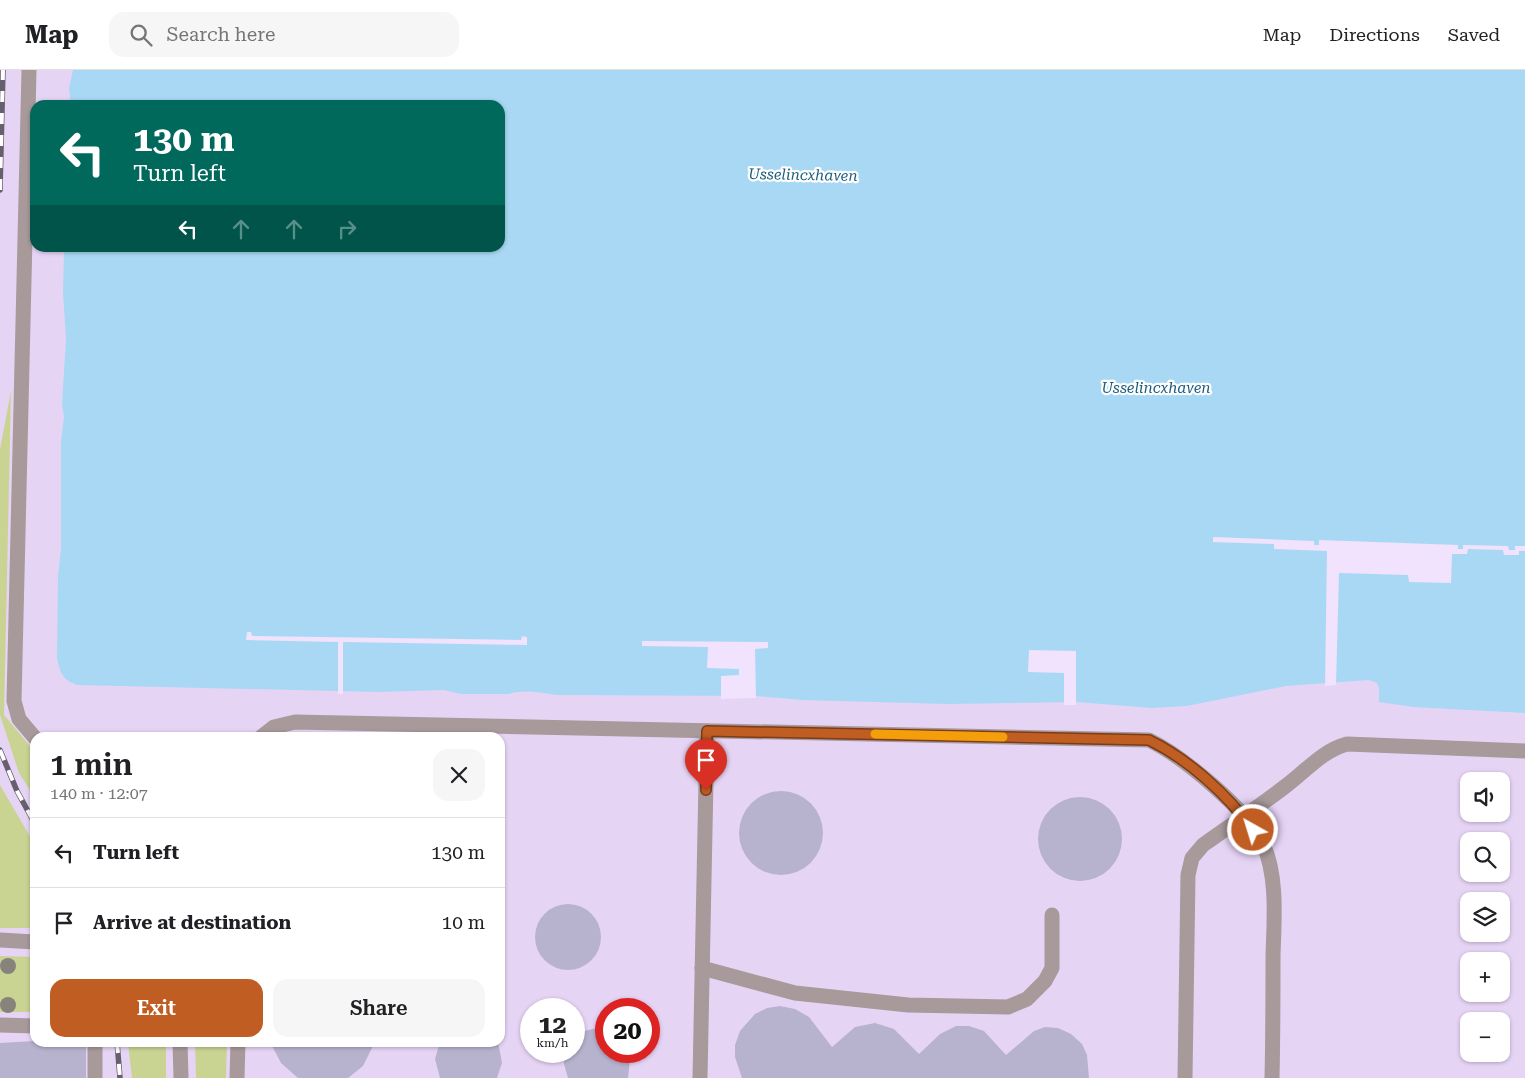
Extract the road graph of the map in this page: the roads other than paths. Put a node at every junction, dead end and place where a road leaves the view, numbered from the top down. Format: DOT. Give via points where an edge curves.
graph roads {
  1 [pos="29,70"];
  2 [pos="707,731"];
  3 [pos="30,732"];
  4 [pos="268,732"];
  5 [pos="1525,751"];
  6 [pos="1244,816"];
  7 [pos="1052,915"];
  8 [pos="0,940"];
  9 [pos="30,942"];
  10 [pos="702,968"];
  11 [pos="0,1025"];
  12 [pos="30,1026"];
  13 [pos="95,1047"];
  14 [pos="180,1047"];
  15 [pos="238,1047"];
  16 [pos="95,1078"];
  17 [pos="181,1078"];
  18 [pos="237,1078"];
  19 [pos="700,1078"];
  20 [pos="1185,1078"];
  21 [pos="1272,1078"];
  1 -- 3 [label="street" via="14,701 19,719"];
  2 -- 4 [label="street" via="295,722 274,727"];
  2 -- 6 [label="street" via="1149,740 1190,766"];
  2 -- 10 [label="street"];
  5 -- 6 [label="street" via="1347,744 1318,758 1288,785"];
  6 -- 20 [label="street" via="1203,845 1189,866"];
  6 -- 21 [label="street" via="1263,843 1274,885"];
  7 -- 10 [label="street" via="1052,968 1045,981 1027,999 1008,1006 908,1005 795,993"];
  8 -- 9 [label="street"];
  10 -- 19 [label="street"];
  11 -- 12 [label="street"];
  13 -- 16 [label="street"];
  14 -- 17 [label="street"];
  15 -- 18 [label="street"];
}
